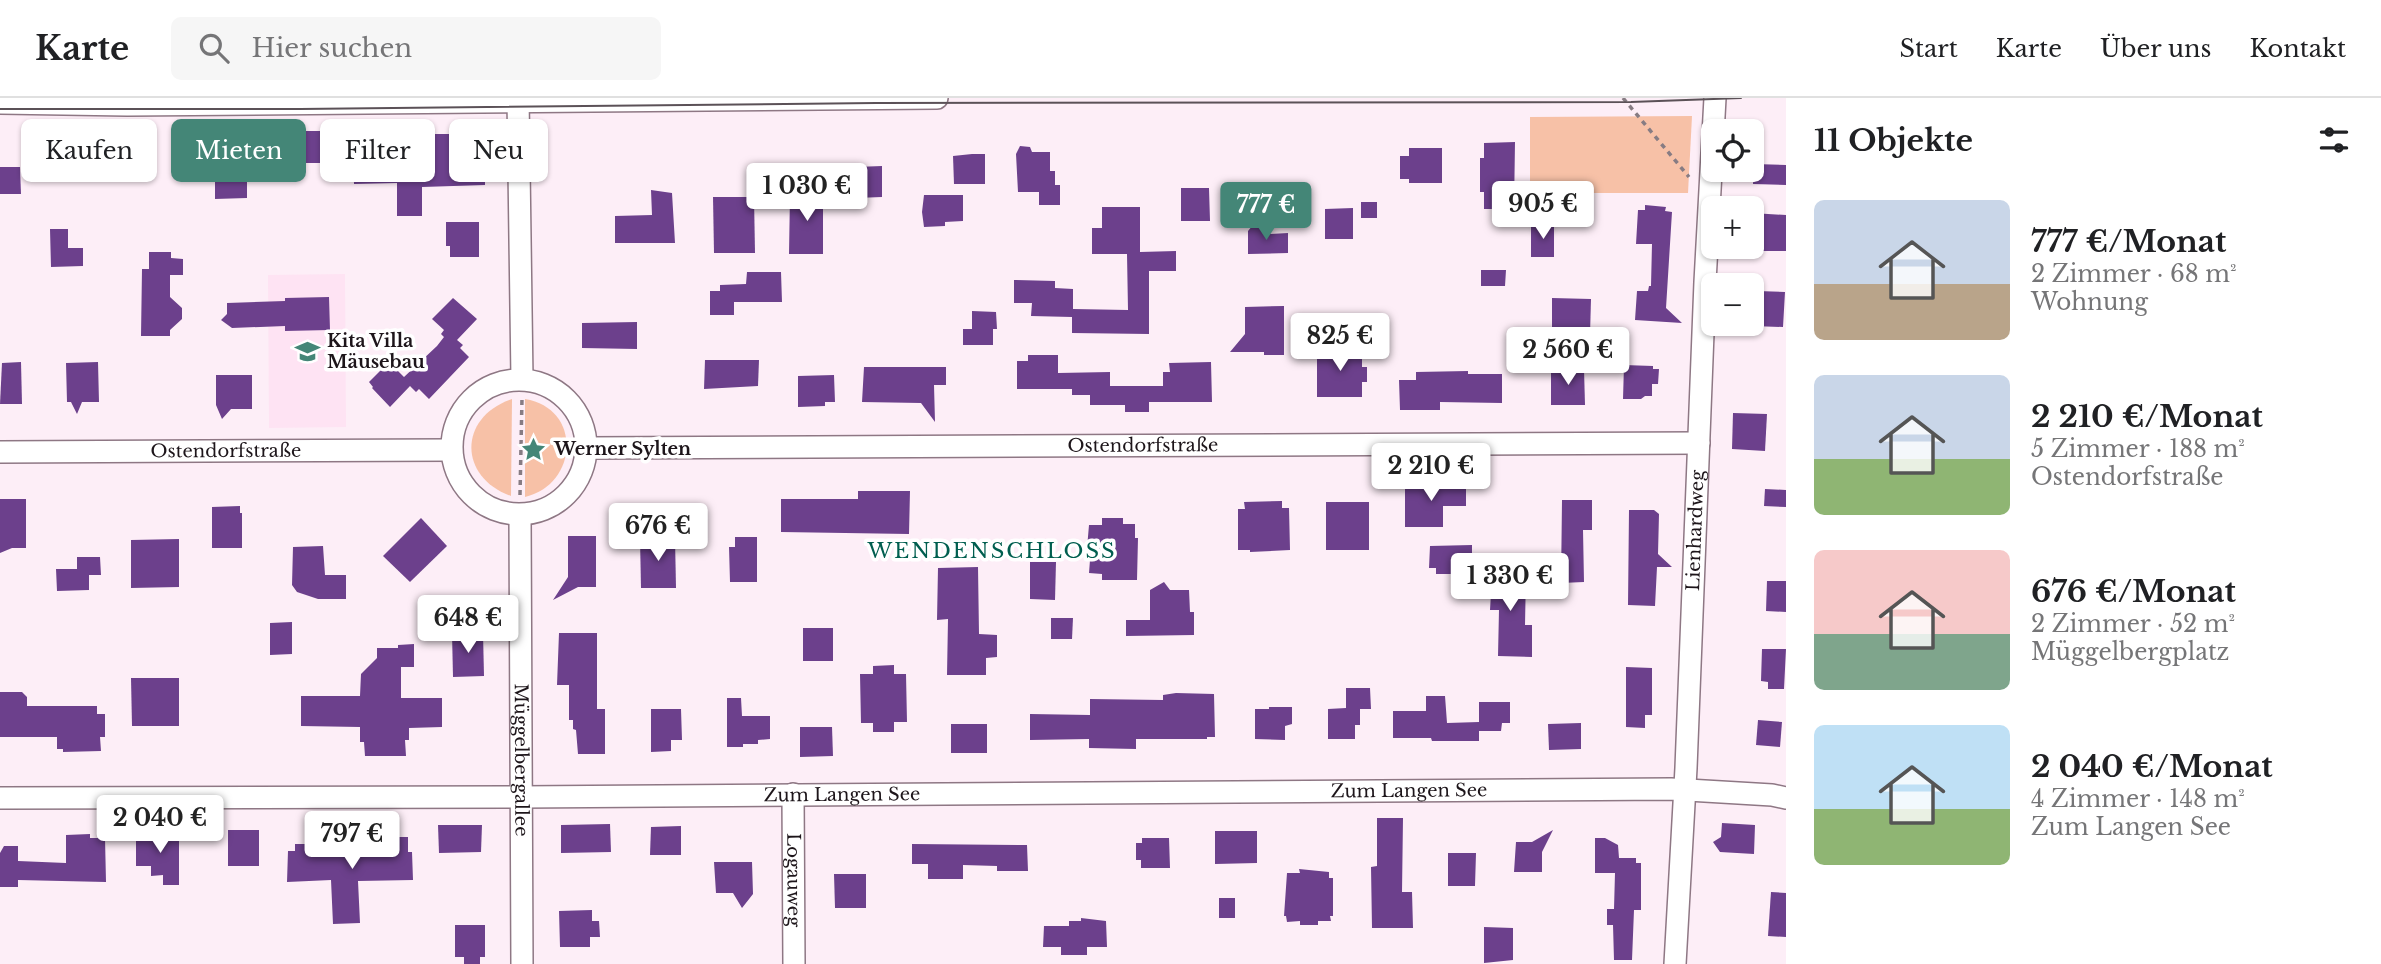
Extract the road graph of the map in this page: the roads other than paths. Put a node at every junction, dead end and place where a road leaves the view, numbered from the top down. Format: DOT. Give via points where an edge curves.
graph roads {
  1 [pos="937,98"];
  2 [pos="1715,98"];
  3 [pos="518,99"];
  4 [pos="0,103"];
  5 [pos="522,379"];
  6 [pos="1699,443"];
  7 [pos="587,448"];
  8 [pos="451,450"];
  9 [pos="0,452"];
  10 [pos="520,515"];
  11 [pos="1685,789"];
  12 [pos="793,794"];
  13 [pos="521,797"];
  14 [pos="0,798"];
  15 [pos="1786,798"];
  16 [pos="522,964"];
  17 [pos="794,964"];
  18 [pos="1675,964"];
  1 -- 3 [label="street"];
  2 -- 6 [label="street, Lienhardweg"];
  3 -- 4 [label="street"];
  3 -- 5 [label="street"];
  5 -- 7 [label="street" via="542,383 568,401 584,427"];
  5 -- 8 [label="street" via="495,384 471,399 453,431"];
  6 -- 7 [label="street, Ostendorfstraße"];
  6 -- 11 [label="street, Lienhardweg"];
  7 -- 10 [label="street" via="578,481 567,495 538,512"];
  8 -- 9 [label="street, Ostendorfstraße"];
  8 -- 10 [label="street" via="467,491 492,509"];
  10 -- 13 [label="street, Müggelbergallee"];
  11 -- 12 [label="street, Zum Langen See"];
  11 -- 15 [label="street, Zum Langen See"];
  11 -- 18 [label="street, Lienhardweg"];
  12 -- 13 [label="street, Zum Langen See"];
  12 -- 17 [label="street, Logauweg"];
  13 -- 14 [label="street, Zum Langen See"];
  13 -- 16 [label="street, Müggelbergallee"];
}
